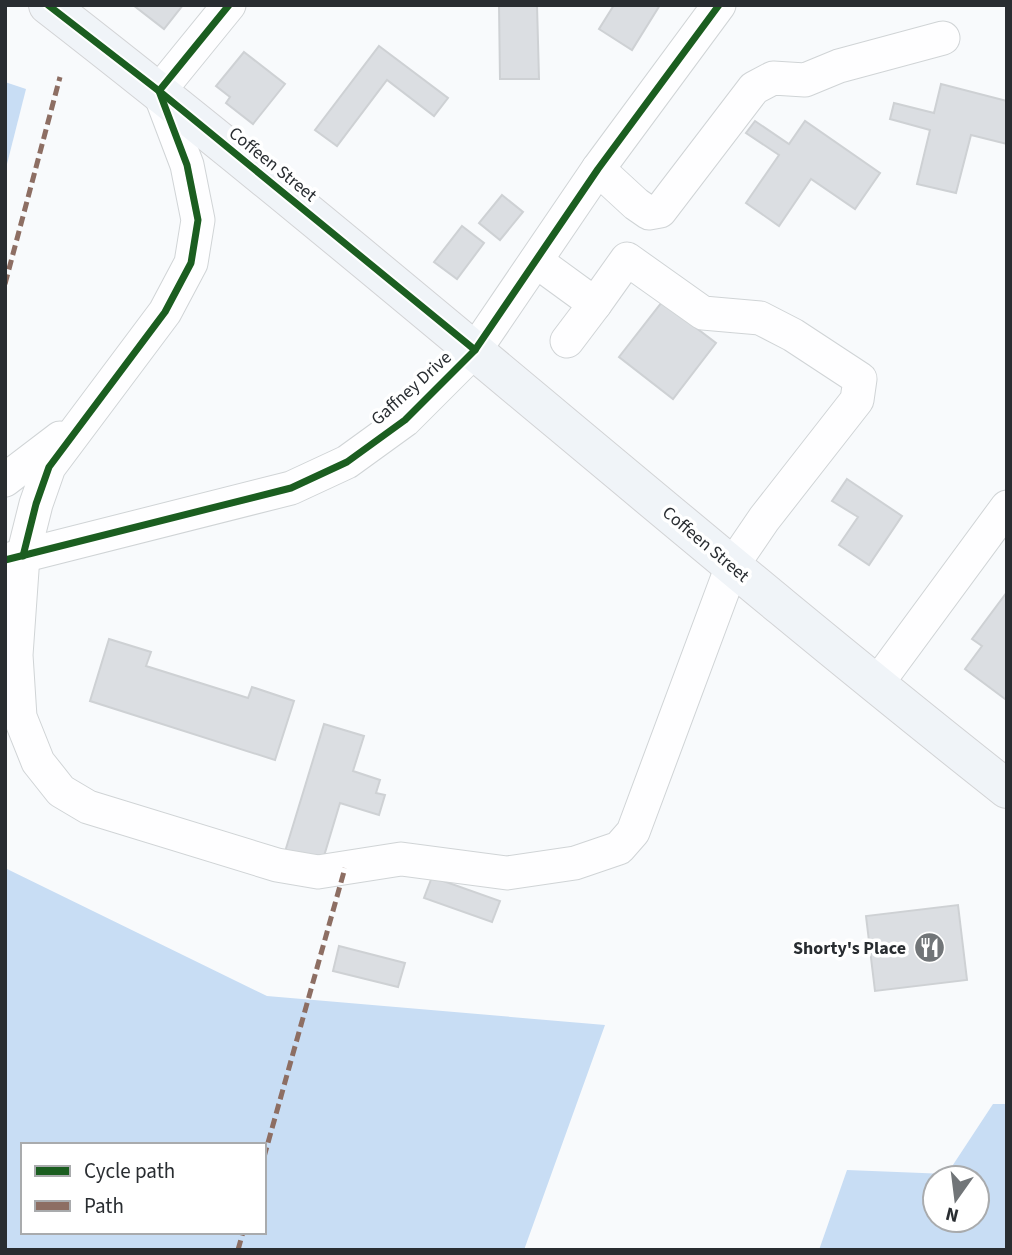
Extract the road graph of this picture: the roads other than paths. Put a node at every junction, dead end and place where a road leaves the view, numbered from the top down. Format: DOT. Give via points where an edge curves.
graph roads {
  1 [pos="229,5"];
  2 [pos="719,5"];
  3 [pos="67,11"];
  4 [pos="943,38"];
  5 [pos="159,91"];
  6 [pos="597,169"];
  7 [pos="536,261"];
  8 [pos="595,304"];
  9 [pos="567,341"];
  10 [pos="475,350"];
  11 [pos="86,416"];
  12 [pos="5,480"];
  13 [pos="1007,507"];
  14 [pos="14,558"];
  15 [pos="732,566"];
  16 [pos="876,685"];
  17 [pos="1006,788"];
  1 -- 5 [label="street"];
  2 -- 6 [label="street, Gaffney Drive"];
  3 -- 5 [label="main road, Coffeen Street"];
  4 -- 6 [label="street" via="805,80 773,78 754,88 660,211 649,212 636,205"];
  5 -- 10 [label="main road, Coffeen Street"];
  5 -- 11 [label="street" via="187,165 198,220 191,263 165,312"];
  6 -- 7 [label="street, Gaffney Drive"];
  7 -- 8 [label="street"];
  7 -- 10 [label="street, Gaffney Drive"];
  8 -- 9 [label="street"];
  8 -- 15 [label="street" via="627,259 703,313 760,318 860,379 857,400"];
  10 -- 14 [label="street, Gaffney Drive" via="405,420 347,462 291,488"];
  10 -- 15 [label="main road, Coffeen Street"];
  11 -- 12 [label="street"];
  11 -- 14 [label="street" via="49,467"];
  13 -- 16 [label="street"];
  14 -- 15 [label="street" via="20,718 38,762 61,791 88,807 277,865 318,872 401,859 508,873 575,863 619,848 634,831"];
  15 -- 16 [label="main road, Coffeen Street"];
  16 -- 17 [label="main road, Coffeen Street"];
}
